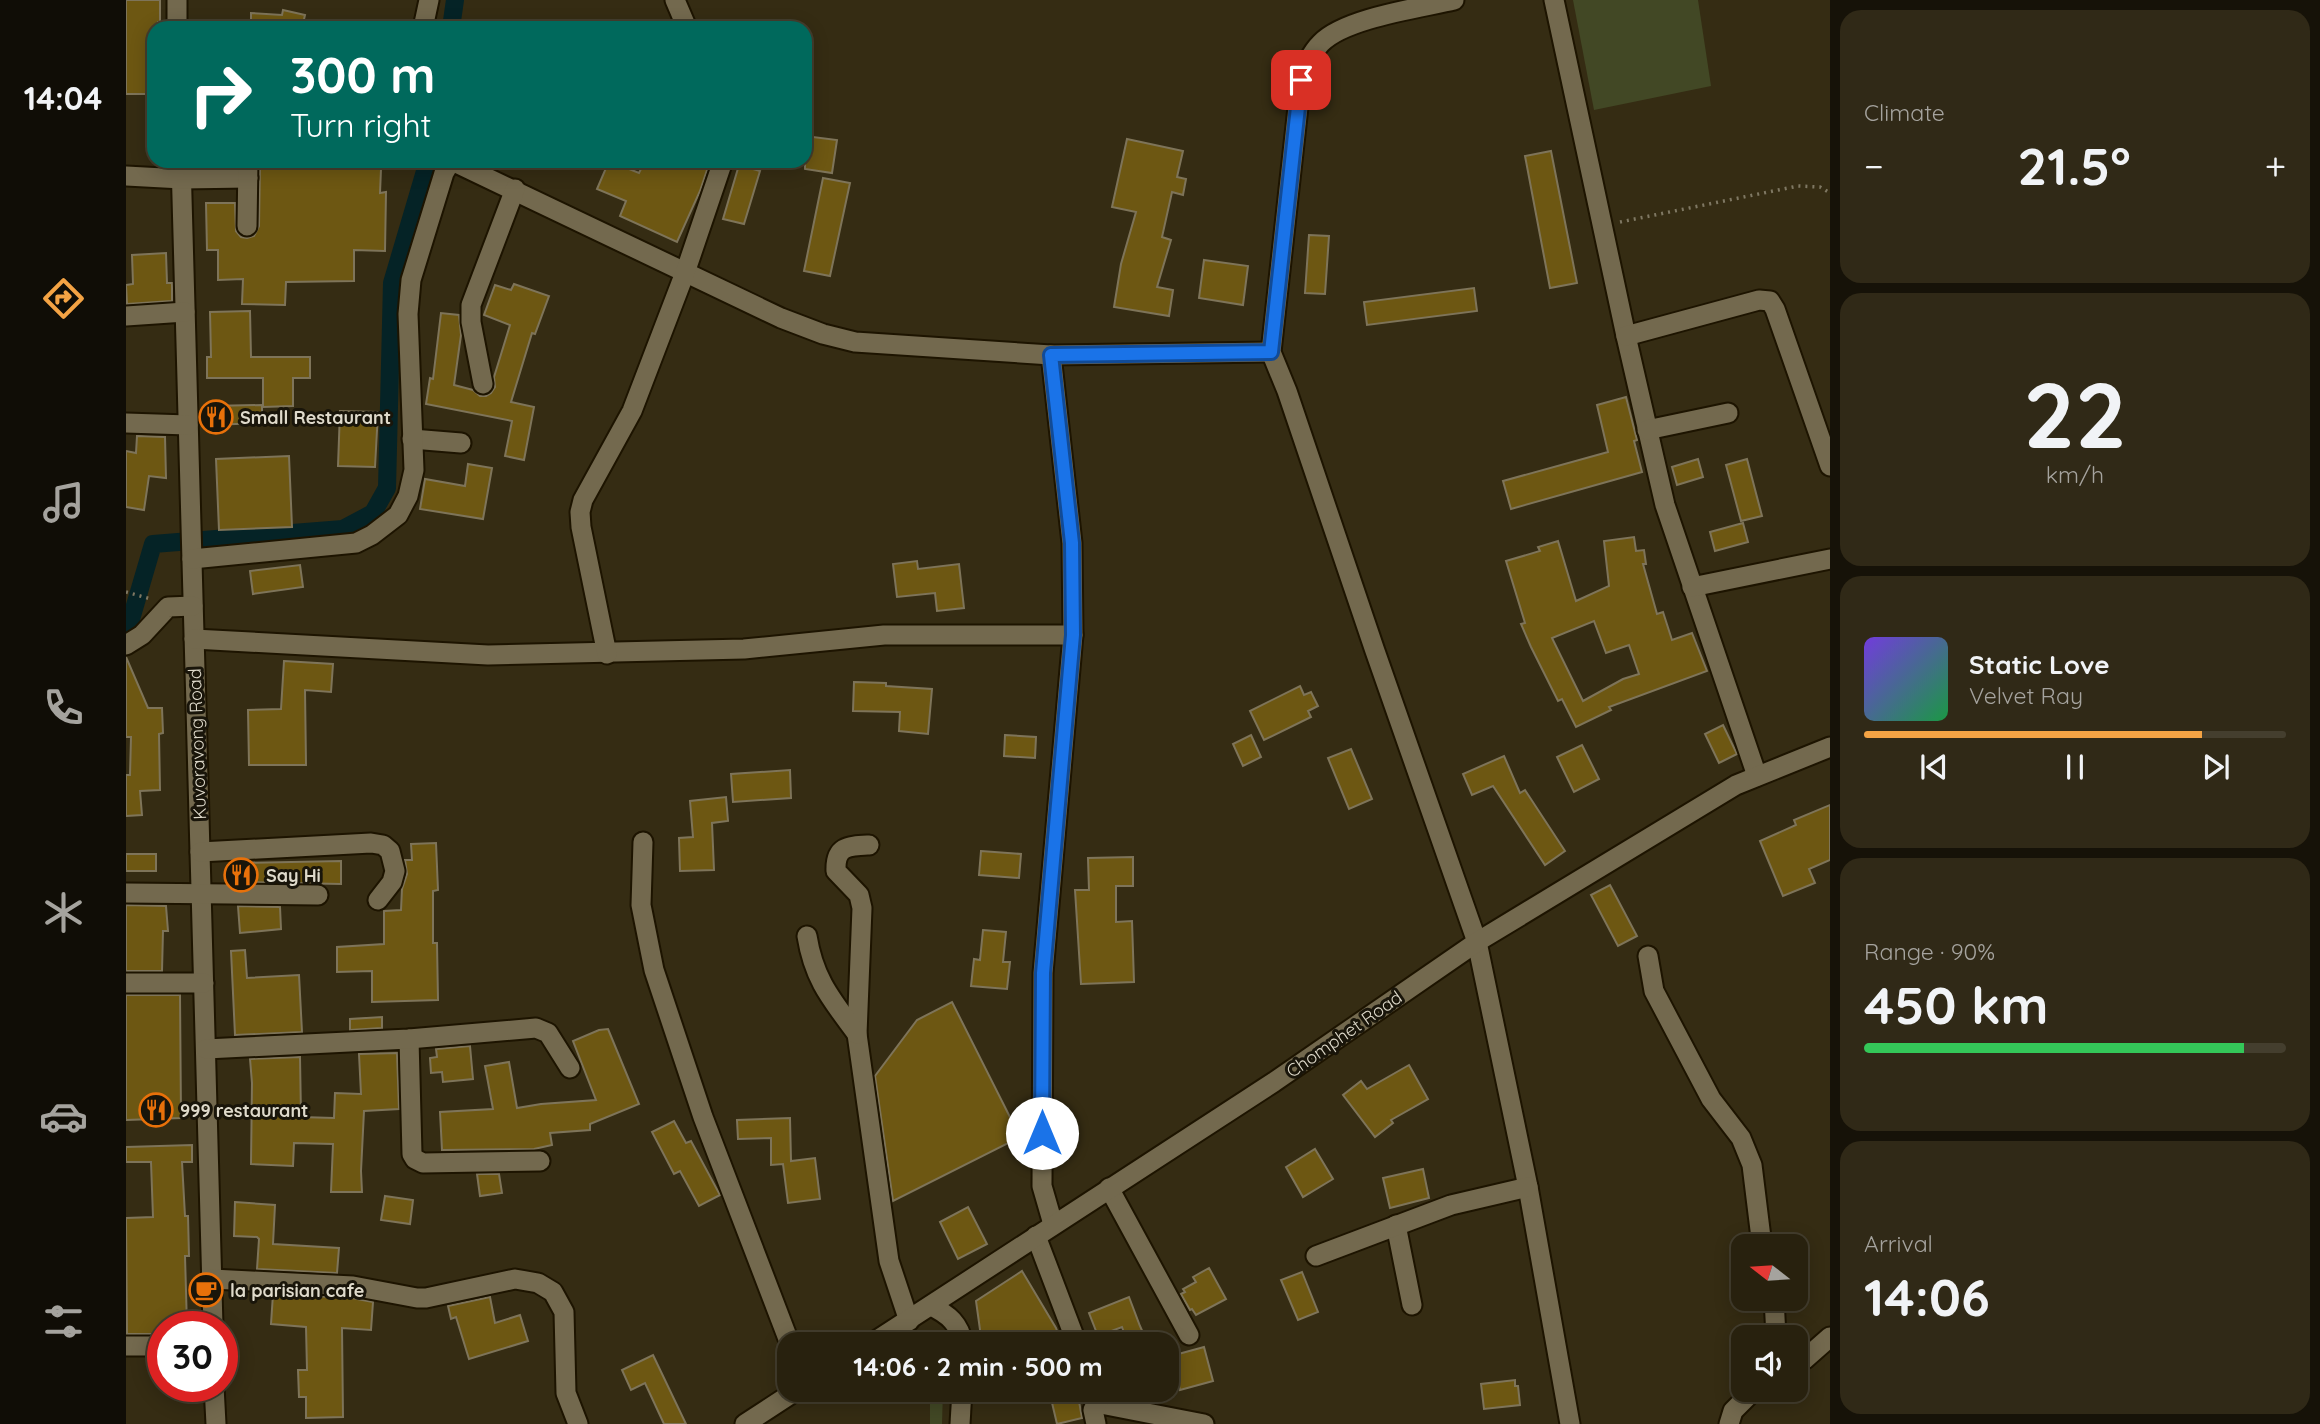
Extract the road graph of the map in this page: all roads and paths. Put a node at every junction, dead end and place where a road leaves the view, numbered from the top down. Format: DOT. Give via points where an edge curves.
graph roads {
  1 [pos="177,0"];
  2 [pos="429,0"];
  3 [pos="675,0"];
  4 [pos="1454,0"];
  5 [pos="1554,0"];
  6 [pos="177,21"];
  7 [pos="424,21"];
  8 [pos="684,21"];
  9 [pos="447,168"];
  10 [pos="468,168"];
  11 [pos="721,168"];
  12 [pos="248,169"];
  13 [pos="181,170"];
  14 [pos="126,176"];
  15 [pos="515,189"];
  16 [pos="1830,193"];
  17 [pos="247,226"];
  18 [pos="1602,226"];
  19 [pos="686,271"];
  20 [pos="185,312"];
  21 [pos="126,316"];
  22 [pos="1626,336"];
  23 [pos="1271,352"];
  24 [pos="1051,355"];
  25 [pos="483,384"];
  26 [pos="1728,412"];
  27 [pos="126,423"];
  28 [pos="188,425"];
  29 [pos="1647,430"];
  30 [pos="412,439"];
  31 [pos="461,443"];
  32 [pos="1830,466"];
  33 [pos="192,556"];
  34 [pos="1830,559"];
  35 [pos="1692,587"];
  36 [pos="126,592"];
  37 [pos="147,598"];
  38 [pos="193,606"];
  39 [pos="1073,635"];
  40 [pos="194,639"];
  41 [pos="126,645"];
  42 [pos="607,654"];
  43 [pos="1830,747"];
  44 [pos="1757,776"];
  45 [pos="643,842"];
  46 [pos="869,845"];
  47 [pos="200,852"];
  48 [pos="126,893"];
  49 [pos="201,894"];
  50 [pos="318,895"];
  51 [pos="378,900"];
  52 [pos="807,936"];
  53 [pos="1477,942"];
  54 [pos="1648,956"];
  55 [pos="126,983"];
  56 [pos="204,983"];
  57 [pos="857,1034"];
  58 [pos="409,1039"];
  59 [pos="206,1049"];
  60 [pos="570,1068"];
  61 [pos="540,1161"];
  62 [pos="1528,1187"];
  63 [pos="1109,1188"];
  64 [pos="1054,1224"];
  65 [pos="1396,1225"];
  66 [pos="1761,1234"];
  67 [pos="1036,1236"];
  68 [pos="1316,1256"];
  69 [pos="212,1279"];
  70 [pos="1412,1304"];
  71 [pos="931,1306"];
  72 [pos="213,1311"];
  73 [pos="909,1321"];
  74 [pos="785,1332"];
  75 [pos="891,1332"];
  76 [pos="958,1332"];
  77 [pos="1072,1332"];
  78 [pos="1189,1335"];
  79 [pos="1830,1337"];
  80 [pos="126,1346"];
  81 [pos="147,1346"];
  82 [pos="1808,1356"];
  83 [pos="215,1402"];
  84 [pos="779,1402"];
  85 [pos="961,1402"];
  86 [pos="1095,1402"];
  87 [pos="1103,1402"];
  88 [pos="1741,1402"];
  89 [pos="216,1424"];
  90 [pos="578,1424"];
  91 [pos="746,1424"];
  92 [pos="960,1424"];
  93 [pos="1096,1424"];
  94 [pos="1204,1424"];
  95 [pos="1567,1424"];
  96 [pos="1729,1424"];
  1 -- 6 [label="street"];
  2 -- 7 [label="street"];
  3 -- 8 [label="street"];
  4 -- 23 [label="street" via="1350,25 1323,41 1309,58 1301,80"];
  5 -- 18 [label="street"];
  9 -- 30 [label="street" via="411,280"];
  10 -- 15 [label="street"];
  11 -- 19 [label="street"];
  12 -- 13 [label="street"];
  12 -- 17 [label="street"];
  13 -- 14 [label="street"];
  13 -- 20 [label="street, Kuvoravong Road"];
  15 -- 19 [label="street"];
  15 -- 25 [label="street" via="471,305"];
  16 -- 18 [label="path" via="1820,187 1798,186"];
  18 -- 22 [label="street"];
  19 -- 24 [label="street" via="781,318 855,342"];
  19 -- 42 [label="street" via="632,411 580,512"];
  20 -- 21 [label="street"];
  20 -- 28 [label="street, Kuvoravong Road"];
  22 -- 29 [label="street"];
  22 -- 32 [label="street" via="1759,300 1770,301"];
  23 -- 24 [label="street"];
  23 -- 53 [label="street"];
  24 -- 39 [label="street" via="1072,543"];
  26 -- 29 [label="street"];
  27 -- 28 [label="street"];
  28 -- 33 [label="street, Kuvoravong Road"];
  29 -- 35 [label="street"];
  30 -- 31 [label="street"];
  30 -- 33 [label="street" via="414,470 408,496 398,515 372,535 356,543"];
  33 -- 38 [label="street, Kuvoravong Road"];
  34 -- 35 [label="street"];
  35 -- 44 [label="street"];
  36 -- 37 [label="path"];
  38 -- 40 [label="street, Kuvoravong Road"];
  38 -- 41 [label="street" via="168,607"];
  39 -- 42 [label="street" via="884,635 744,649"];
  39 -- 64 [label="street" via="1043,973 1042,1186"];
  40 -- 42 [label="street" via="488,655"];
  40 -- 47 [label="street, Kuvoravong Road"];
  43 -- 44 [label="street, Chomphet Road"];
  44 -- 53 [label="street, Chomphet Road"];
  45 -- 74 [label="street" via="641,905 654,970 703,1116"];
  46 -- 57 [label="street" via="850,846 835,860 836,872 859,895 862,908"];
  47 -- 49 [label="street, Kuvoravong Road"];
  47 -- 51 [label="street" via="383,845 390,851 395,871"];
  48 -- 49 [label="street"];
  49 -- 50 [label="street"];
  49 -- 56 [label="street, Kuvoravong Road"];
  52 -- 57 [label="street" via="821,985"];
  53 -- 62 [label="street"];
  53 -- 63 [label="street, Chomphet Road" via="1274,1082"];
  54 -- 66 [label="street" via="1654,991 1711,1099 1741,1138 1752,1165"];
  55 -- 56 [label="street"];
  56 -- 59 [label="street, Kuvoravong Road"];
  57 -- 73 [label="street" via="889,1261"];
  58 -- 59 [label="street"];
  58 -- 60 [label="street" via="536,1028 548,1033"];
  58 -- 61 [label="street" via="415,1159 423,1163"];
  59 -- 69 [label="street, Kuvoravong Road"];
  62 -- 65 [label="street" via="1451,1205"];
  62 -- 95 [label="street"];
  63 -- 64 [label="street, Chomphet Road"];
  63 -- 78 [label="street"];
  64 -- 67 [label="street, Chomphet Road"];
  65 -- 68 [label="street"];
  65 -- 70 [label="street"];
  67 -- 71 [label="street, Chomphet Road"];
  67 -- 77 [label="street"];
  69 -- 72 [label="street, Kuvoravong Road"];
  69 -- 90 [label="street" via="353,1286 416,1298 515,1279 538,1283 553,1292 564,1312 566,1393"];
  71 -- 73 [label="street, Chomphet Road"];
  71 -- 76 [label="street" via="945,1313"];
  73 -- 75 [label="street, Chomphet Road"];
  79 -- 82 [label="street"];
  80 -- 81 [label="street"];
  83 -- 89 [label="street"];
  84 -- 91 [label="street"];
  85 -- 92 [label="street"];
  86 -- 93 [label="street"];
  87 -- 94 [label="street"];
  88 -- 96 [label="street" via="1732,1410"];
}
